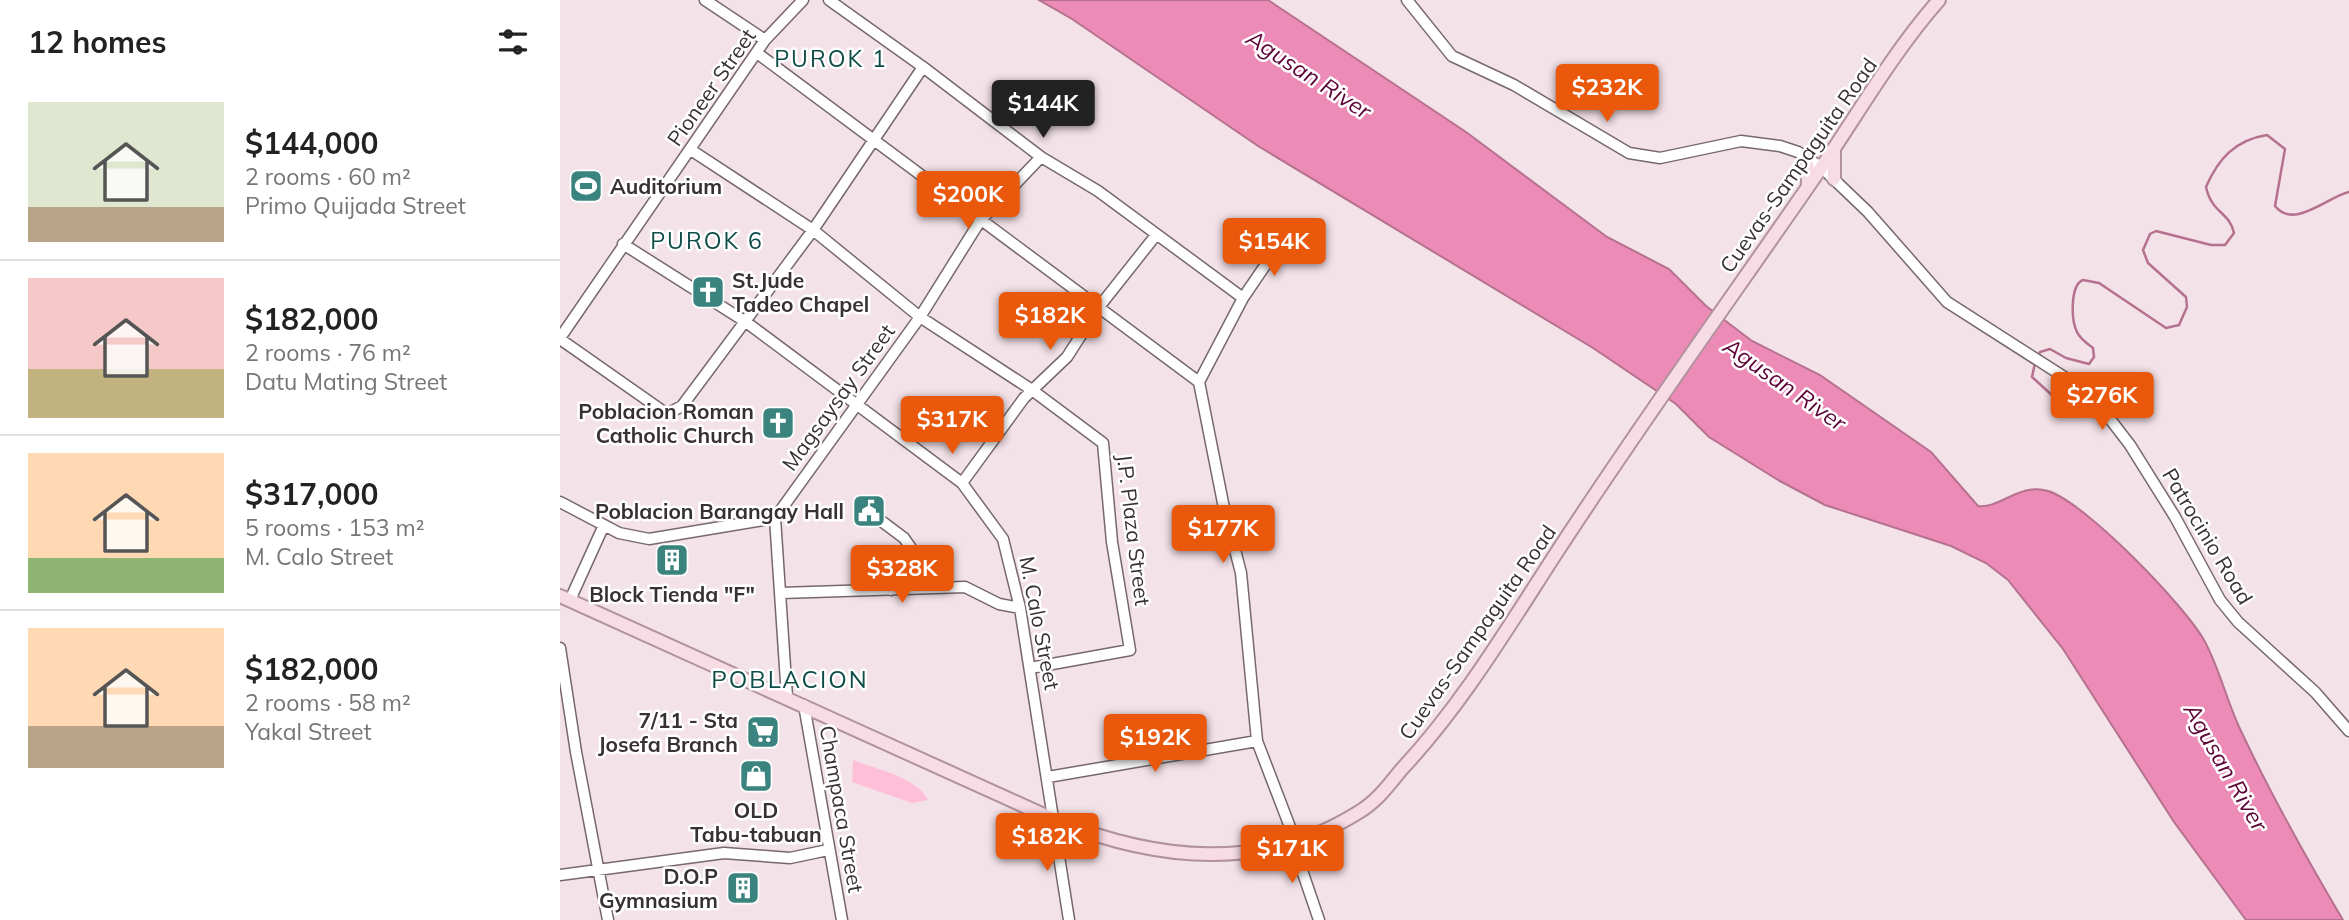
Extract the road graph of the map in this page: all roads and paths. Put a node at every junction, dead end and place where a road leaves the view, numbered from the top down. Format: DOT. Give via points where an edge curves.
graph roads {
  1 [pos="705,0"];
  2 [pos="803,0"];
  3 [pos="829,0"];
  4 [pos="1407,0"];
  5 [pos="1939,0"];
  6 [pos="765,40"];
  7 [pos="757,53"];
  8 [pos="923,67"];
  9 [pos="876,139"];
  10 [pos="1833,148"];
  11 [pos="691,150"];
  12 [pos="1807,157"];
  13 [pos="1041,158"];
  14 [pos="1821,167"];
  15 [pos="1834,179"];
  16 [pos="1808,185"];
  17 [pos="980,221"];
  18 [pos="813,230"];
  19 [pos="1156,235"];
  20 [pos="1281,242"];
  21 [pos="623,244"];
  22 [pos="1243,298"];
  23 [pos="1099,307"];
  24 [pos="920,317"];
  25 [pos="746,322"];
  26 [pos="560,339"];
  27 [pos="1199,382"];
  28 [pos="1032,390"];
  29 [pos="856,403"];
  30 [pos="962,483"];
  31 [pos="560,502"];
  32 [pos="876,517"];
  33 [pos="775,518"];
  34 [pos="604,526"];
  35 [pos="891,590"];
  36 [pos="781,593"];
  37 [pos="565,598"];
  38 [pos="1020,608"];
  39 [pos="560,648"];
  40 [pos="1030,668"];
  41 [pos="787,697"];
  42 [pos="804,705"];
  43 [pos="2349,731"];
  44 [pos="1257,741"];
  45 [pos="1048,777"];
  46 [pos="1055,820"];
  47 [pos="1294,841"];
  48 [pos="828,850"];
  49 [pos="599,870"];
  50 [pos="560,875"];
  51 [pos="608,920"];
  52 [pos="842,920"];
  53 [pos="1069,920"];
  54 [pos="1320,920"];
  1 -- 6 [label="street"];
  2 -- 6 [label="street, Pioneer Street"];
  3 -- 8 [label="street"];
  4 -- 12 [label="street, Patrocinio Road" via="1452,56 1514,85 1629,153 1660,158 1741,141 1780,146"];
  5 -- 10 [label="main road, Cuevas-Sampaguita Road"];
  6 -- 7 [label="street, Pioneer Street"];
  7 -- 9 [label="street"];
  7 -- 11 [label="street, Pioneer Street"];
  8 -- 9 [label="street"];
  8 -- 13 [label="street"];
  9 -- 17 [label="street"];
  9 -- 18 [label="street"];
  10 -- 12 [label="main road"];
  10 -- 14 [label="main road, Cuevas-Sampaguita Road"];
  10 -- 15 [label="main road"];
  11 -- 18 [label="street, J.P. Plaza Street"];
  11 -- 21 [label="street, Pioneer Street"];
  12 -- 14 [label="street, Patrocinio Road"];
  12 -- 16 [label="main road"];
  13 -- 17 [label="street, Magsaysay Street"];
  13 -- 19 [label="street" via="1098,191"];
  14 -- 15 [label="street, Patrocinio Road"];
  14 -- 16 [label="main road, Cuevas-Sampaguita Road"];
  15 -- 16 [label="main road"];
  15 -- 43 [label="street, Patrocinio Road" via="1947,302 2072,382 2100,406 2175,517 2220,600"];
  16 -- 47 [label="main road, Cuevas-Sampaguita Road" via="1491,654 1427,741 1368,806"];
  17 -- 23 [label="street"];
  17 -- 24 [label="street, Magsaysay Street"];
  18 -- 24 [label="street, J.P. Plaza Street"];
  18 -- 25 [label="street"];
  19 -- 22 [label="street"];
  19 -- 23 [label="street"];
  20 -- 22 [label="street"];
  21 -- 25 [label="street, M. Calo Street"];
  21 -- 26 [label="street, Pioneer Street"];
  22 -- 27 [label="street"];
  23 -- 27 [label="street"];
  23 -- 28 [label="street" via="1067,357"];
  24 -- 28 [label="street, J.P. Plaza Street"];
  24 -- 29 [label="street, Magsaysay Street"];
  25 -- 26 [label="street" via="682,406 667,414"];
  25 -- 29 [label="street, M. Calo Street"];
  27 -- 44 [label="street" via="1241,573"];
  28 -- 30 [label="street"];
  28 -- 40 [label="street, J.P. Plaza Street" via="1103,443 1112,542 1130,643 1129,650"];
  29 -- 30 [label="street, M. Calo Street"];
  29 -- 33 [label="street, Magsaysay Street"];
  30 -- 38 [label="street, M. Calo Street" via="1003,539"];
  31 -- 34 [label="street"];
  32 -- 35 [label="street" via="911,548 905,575"];
  33 -- 34 [label="street" via="649,540"];
  33 -- 36 [label="street"];
  34 -- 37 [label="street"];
  35 -- 36 [label="street"];
  35 -- 38 [label="street" via="965,587 999,604"];
  36 -- 41 [label="street"];
  37 -- 41 [label="main road, Cuevas-Sampaguita Road"];
  38 -- 40 [label="street, M. Calo Street"];
  39 -- 49 [label="street"];
  40 -- 45 [label="street, M. Calo Street"];
  41 -- 42 [label="main road, Cuevas-Sampaguita Road"];
  42 -- 46 [label="main road, Cuevas-Sampaguita Road"];
  42 -- 48 [label="street, Champaca Street"];
  44 -- 45 [label="street"];
  44 -- 47 [label="street"];
  45 -- 46 [label="street, M. Calo Street"];
  46 -- 47 [label="main road, Cuevas-Sampaguita Road" via="1117,844 1178,855 1233,854"];
  46 -- 53 [label="street, M. Calo Street"];
  47 -- 54 [label="street"];
  48 -- 49 [label="street" via="790,858 724,853"];
  48 -- 52 [label="street, Champaca Street"];
  49 -- 50 [label="street"];
  49 -- 51 [label="street"];
}
